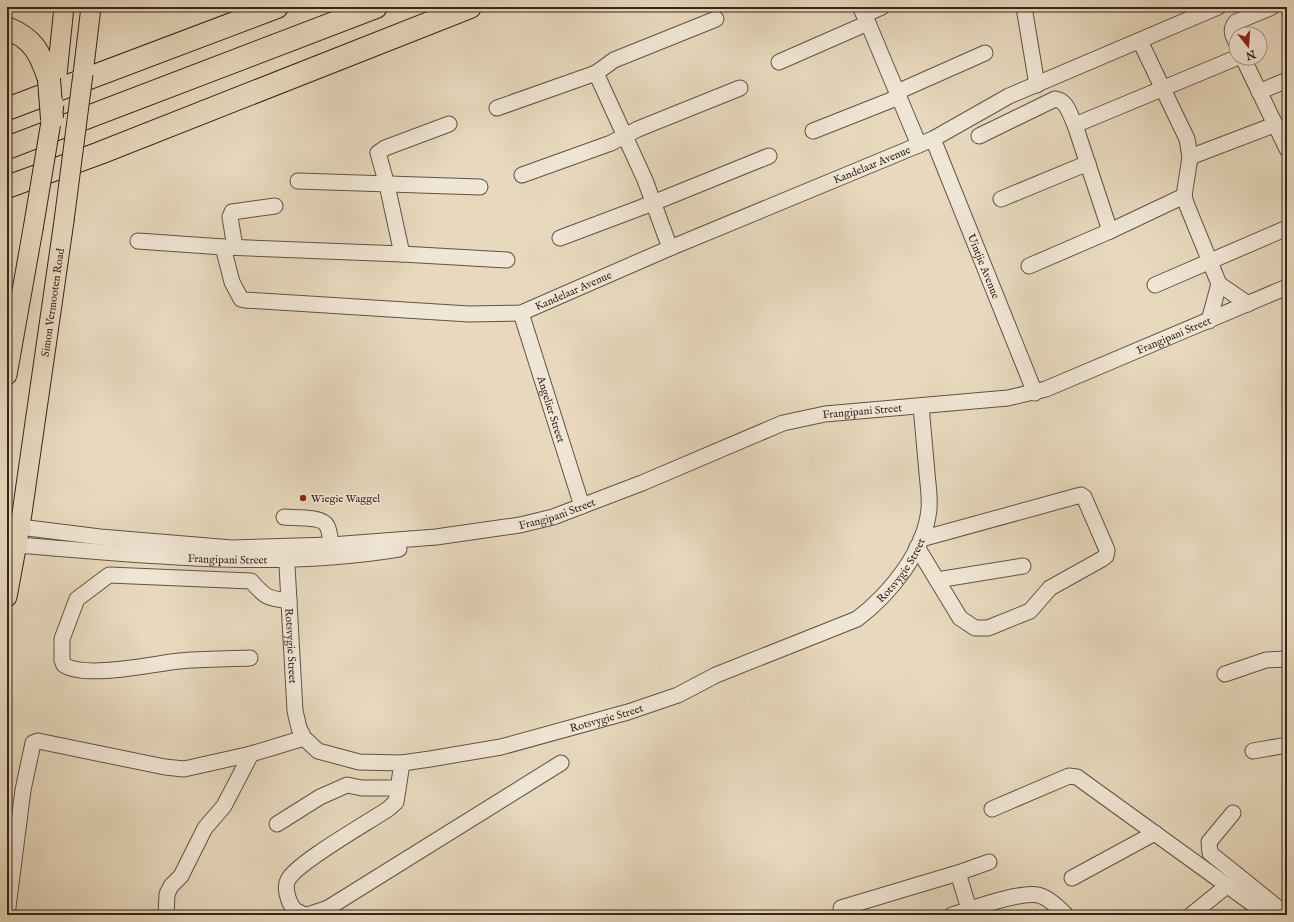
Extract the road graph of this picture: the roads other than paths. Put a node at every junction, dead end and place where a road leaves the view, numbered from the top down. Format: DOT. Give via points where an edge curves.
graph roads {
  1 [pos="64,7"];
  2 [pos="91,7"];
  3 [pos="277,7"];
  4 [pos="376,7"];
  5 [pos="470,7"];
  6 [pos="882,7"];
  7 [pos="1024,7"];
  8 [pos="1218,7"];
  9 [pos="1272,7"];
  10 [pos="864,15"];
  11 [pos="716,19"];
  12 [pos="1232,26"];
  13 [pos="7,28"];
  14 [pos="1140,41"];
  15 [pos="985,53"];
  16 [pos="1228,61"];
  17 [pos="779,62"];
  18 [pos="1247,66"];
  19 [pos="596,73"];
  20 [pos="1287,80"];
  21 [pos="53,82"];
  22 [pos="1038,84"];
  23 [pos="740,88"];
  24 [pos="1163,89"];
  25 [pos="1259,92"];
  26 [pos="898,95"];
  27 [pos="38,98"];
  28 [pos="497,108"];
  29 [pos="7,109"];
  30 [pos="7,112"];
  31 [pos="52,118"];
  32 [pos="449,124"];
  33 [pos="1075,125"];
  34 [pos="1274,125"];
  35 [pos="813,131"];
  36 [pos="625,136"];
  37 [pos="979,136"];
  38 [pos="933,139"];
  39 [pos="919,145"];
  40 [pos="7,148"];
  41 [pos="1287,149"];
  42 [pos="100,153"];
  43 [pos="769,156"];
  44 [pos="1190,157"];
  45 [pos="1088,163"];
  46 [pos="522,176"];
  47 [pos="298,181"];
  48 [pos="387,185"];
  49 [pos="7,187"];
  50 [pos="480,187"];
  51 [pos="1184,196"];
  52 [pos="1001,198"];
  53 [pos="7,200"];
  54 [pos="653,203"];
  55 [pos="276,206"];
  56 [pos="1287,228"];
  57 [pos="1110,231"];
  58 [pos="560,238"];
  59 [pos="138,242"];
  60 [pos="229,247"];
  61 [pos="670,248"];
  62 [pos="402,254"];
  63 [pos="507,260"];
  64 [pos="1210,260"];
  65 [pos="1030,266"];
  66 [pos="1220,284"];
  67 [pos="1155,285"];
  68 [pos="1287,287"];
  69 [pos="1248,304"];
  70 [pos="521,313"];
  71 [pos="1209,321"];
  72 [pos="7,375"];
  73 [pos="1035,393"];
  74 [pos="921,406"];
  75 [pos="582,506"];
  76 [pos="284,517"];
  77 [pos="13,535"];
  78 [pos="436,538"];
  79 [pos="919,543"];
  80 [pos="331,545"];
  81 [pos="286,553"];
  82 [pos="1024,566"];
  83 [pos="937,580"];
  84 [pos="7,598"];
  85 [pos="289,601"];
  86 [pos="250,658"];
  87 [pos="1287,659"];
  88 [pos="1225,674"];
  89 [pos="304,738"];
  90 [pos="1287,745"];
  91 [pos="1253,750"];
  92 [pos="251,754"];
  93 [pos="402,763"];
  94 [pos="561,763"];
  95 [pos="398,788"];
  96 [pos="992,809"];
  97 [pos="1233,813"];
  98 [pos="277,824"];
  99 [pos="1155,833"];
  100 [pos="989,862"];
  101 [pos="958,873"];
  102 [pos="1072,878"];
  103 [pos="1228,885"];
  104 [pos="842,908"];
  105 [pos="969,909"];
  106 [pos="7,915"];
  107 [pos="166,915"];
  108 [pos="305,915"];
  109 [pos="952,915"];
  110 [pos="1066,915"];
  111 [pos="1191,915"];
  112 [pos="1268,915"];
  113 [pos="1287,915"];
  1 -- 21 [label="main road"];
  2 -- 77 [label="main road, Simon Vermooten Road, bridge" via="64,221"];
  3 -- 27 [label="highway"];
  4 -- 40 [label="highway"];
  5 -- 42 [label="highway"];
  6 -- 10 [label="street"];
  7 -- 22 [label="street"];
  8 -- 14 [label="street, Kandelaar Avenue"];
  9 -- 12 [label="street"];
  10 -- 17 [label="street"];
  10 -- 26 [label="street"];
  11 -- 19 [label="street" via="614,60"];
  13 -- 21 [label="highway" via="32,43"];
  14 -- 22 [label="street, Kandelaar Avenue"];
  14 -- 24 [label="street"];
  15 -- 26 [label="street"];
  16 -- 24 [label="street"];
  18 -- 25 [label="street"];
  19 -- 28 [label="street"];
  19 -- 36 [label="street"];
  20 -- 25 [label="street"];
  21 -- 31 [label="highway, bridge"];
  22 -- 38 [label="street, Kandelaar Avenue" via="1009,96"];
  23 -- 36 [label="street"];
  24 -- 33 [label="street"];
  24 -- 44 [label="street" via="1187,139"];
  25 -- 34 [label="street"];
  26 -- 35 [label="street"];
  26 -- 39 [label="street"];
  27 -- 29 [label="highway"];
  27 -- 30 [label="highway"];
  31 -- 72 [label="main road, bridge"];
  32 -- 48 [label="street" via="380,150 379,160"];
  33 -- 37 [label="street" via="1061,99 1055,99"];
  33 -- 45 [label="street"];
  34 -- 41 [label="street"];
  34 -- 44 [label="street"];
  36 -- 46 [label="street"];
  36 -- 54 [label="street"];
  38 -- 39 [label="street, Kandelaar Avenue"];
  38 -- 73 [label="street, Uintjie Avenue"];
  39 -- 61 [label="street, Kandelaar Avenue"];
  42 -- 49 [label="highway"];
  42 -- 53 [label="highway"];
  43 -- 54 [label="street"];
  44 -- 51 [label="street"];
  45 -- 52 [label="street"];
  45 -- 57 [label="street"];
  47 -- 48 [label="street"];
  48 -- 50 [label="street"];
  48 -- 62 [label="street"];
  51 -- 57 [label="street"];
  51 -- 64 [label="street"];
  54 -- 58 [label="street"];
  54 -- 61 [label="street"];
  55 -- 60 [label="street" via="232,212"];
  56 -- 64 [label="street"];
  57 -- 65 [label="street"];
  59 -- 60 [label="street"];
  60 -- 62 [label="street"];
  60 -- 70 [label="street" via="235,291 240,299 469,314"];
  61 -- 70 [label="street, Kandelaar Avenue"];
  62 -- 63 [label="street"];
  64 -- 66 [label="street"];
  64 -- 67 [label="street"];
  66 -- 69 [label="street"];
  66 -- 71 [label="street"];
  68 -- 69 [label="street, Frangipani Street"];
  69 -- 71 [label="street, Frangipani Street"];
  70 -- 75 [label="street, Angelier Street"];
  71 -- 73 [label="street, Frangipani Street" via="1060,385"];
  73 -- 74 [label="street, Frangipani Street"];
  74 -- 75 [label="street, Frangipani Street" via="825,414 783,423"];
  74 -- 79 [label="street, Rotsvygie Street" via="929,503 926,524"];
  75 -- 78 [label="street, Frangipani Street" via="533,522"];
  76 -- 80 [label="street" via="322,521 327,526"];
  77 -- 81 [label="street, Frangipani Street" via="212,559"];
  77 -- 84 [label="main road, Simon Vermooten Road"];
  78 -- 80 [label="street, Frangipani Street"];
  78 -- 81 [label="street, Frangipani Street" via="412,546 356,555"];
  79 -- 83 [label="street"];
  79 -- 83 [label="street" via="1081,495 1107,550 1106,556 1102,559 1050,588 1030,611 988,628 975,628 960,618"];
  79 -- 93 [label="street, Rotsvygie Street" via="891,585 857,618 716,675 678,695 628,712 501,747"];
  80 -- 81 [label="street, Frangipani Street"];
  81 -- 85 [label="street, Rotsvygie Street"];
  82 -- 83 [label="street"];
  85 -- 86 [label="street" via="268,598 261,594 251,581 109,575 76,599 62,639 64,665 76,671 179,661"];
  85 -- 89 [label="street, Rotsvygie Street" via="295,710"];
  87 -- 88 [label="street" via="1266,660"];
  89 -- 92 [label="street"];
  89 -- 93 [label="street, Rotsvygie Street" via="318,751 359,762"];
  90 -- 91 [label="street"];
  92 -- 106 [label="street" via="177,769 38,741 33,743 23,790"];
  92 -- 107 [label="street" via="224,806 205,828 182,876 171,886"];
  93 -- 95 [label="street"];
  94 -- 108 [label="street" via="328,908"];
  95 -- 98 [label="street" via="362,788 347,785 320,796"];
  95 -- 108 [label="street" via="396,802 388,809 316,855 288,879 286,886 289,899 294,909"];
  96 -- 99 [label="street" via="1074,776"];
  97 -- 113 [label="street" via="1209,842 1210,853"];
  99 -- 102 [label="street"];
  99 -- 103 [label="street"];
  100 -- 101 [label="street"];
  101 -- 104 [label="street"];
  101 -- 105 [label="street"];
  103 -- 111 [label="street"];
  103 -- 112 [label="street"];
  105 -- 109 [label="street"];
  105 -- 110 [label="street" via="1037,895"];
}
